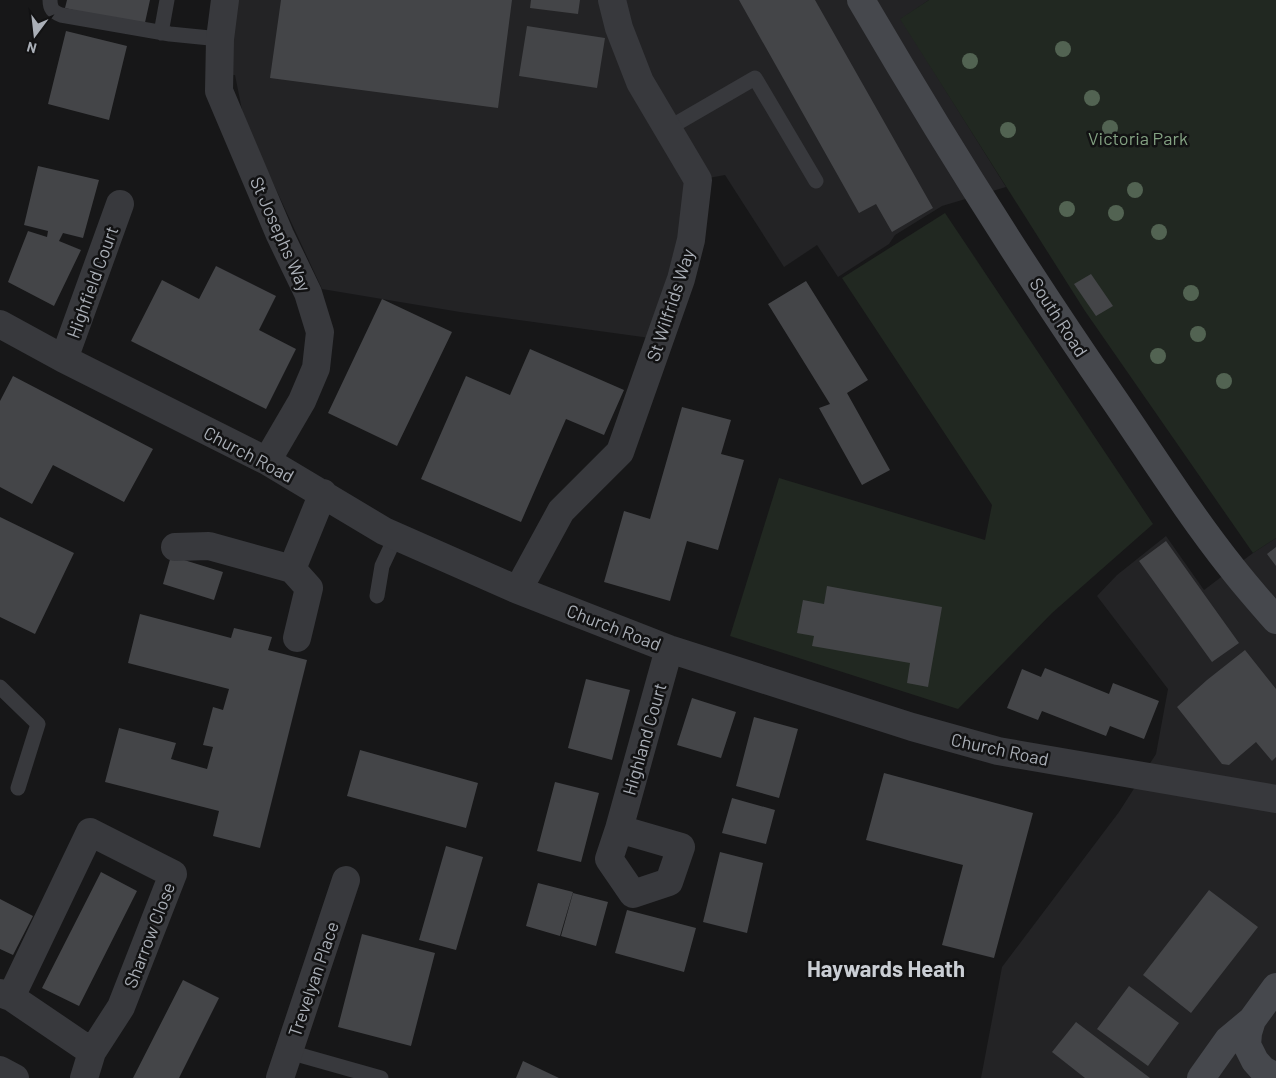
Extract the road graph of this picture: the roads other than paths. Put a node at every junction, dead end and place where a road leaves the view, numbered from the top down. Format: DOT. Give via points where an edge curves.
graph roads {
  1 [pos="50,0"];
  2 [pos="167,0"];
  3 [pos="225,0"];
  4 [pos="612,0"];
  5 [pos="861,0"];
  6 [pos="162,33"];
  7 [pos="220,39"];
  8 [pos="667,129"];
  9 [pos="816,181"];
  10 [pos="120,204"];
  11 [pos="0,324"];
  12 [pos="64,360"];
  13 [pos="267,461"];
  14 [pos="323,494"];
  15 [pos="396,536"];
  16 [pos="175,547"];
  17 [pos="292,569"];
  18 [pos="518,590"];
  19 [pos="377,596"];
  20 [pos="1276,620"];
  21 [pos="297,638"];
  22 [pos="669,649"];
  23 [pos="0,687"];
  24 [pos="18,788"];
  25 [pos="1276,799"];
  26 [pos="619,829"];
  27 [pos="346,880"];
  28 [pos="1276,987"];
  29 [pos="5,995"];
  30 [pos="1252,1020"];
  31 [pos="92,1052"];
  32 [pos="289,1052"];
  33 [pos="0,1070"];
  34 [pos="15,1078"];
  35 [pos="84,1078"];
  36 [pos="280,1078"];
  37 [pos="381,1078"];
  38 [pos="1201,1078"];
  39 [pos="1276,1078"];
  1 -- 6 [label="lane" via="55,13 61,15"];
  2 -- 6 [label="lane"];
  3 -- 7 [label="street, St Josephs Way"];
  4 -- 8 [label="street, St Wilfrids Way" via="640,82"];
  5 -- 20 [label="main road, South Road" via="1000,228 1095,372 1196,520"];
  6 -- 7 [label="lane"];
  7 -- 13 [label="street, St Josephs Way" via="218,91 308,293 320,332 316,368 302,400"];
  8 -- 9 [label="lane" via="755,78"];
  8 -- 18 [label="street, St Wilfrids Way" via="698,180 692,240 681,279 620,452 561,511"];
  10 -- 12 [label="street, Highfield Court"];
  11 -- 12 [label="street, Church Road"];
  12 -- 13 [label="street, Church Road"];
  13 -- 14 [label="street, Church Road"];
  14 -- 15 [label="street, Church Road"];
  14 -- 17 [label="street"];
  15 -- 18 [label="street, Church Road"];
  15 -- 19 [label="lane" via="382,566"];
  16 -- 17 [label="street" via="209,546"];
  17 -- 21 [label="street" via="309,588"];
  18 -- 22 [label="street, Church Road"];
  22 -- 25 [label="street, Church Road" via="912,727 998,750"];
  22 -- 26 [label="street, Highland Court"];
  23 -- 24 [label="lane" via="38,724"];
  27 -- 32 [label="street, Trevelyan Place"];
  28 -- 30 [label="main road"];
  29 -- 31 [label="street, Sharrow Close"];
  29 -- 31 [label="street, Sharrow Close" via="90,832 173,874 121,1007"];
  30 -- 38 [label="main road" via="1228,1040"];
  30 -- 39 [label="main road" via="1247,1045 1255,1062"];
  31 -- 35 [label="street, Sharrow Close"];
  32 -- 36 [label="street, Trevelyan Place"];
  32 -- 37 [label="lane"];
  33 -- 34 [label="street"];
}
